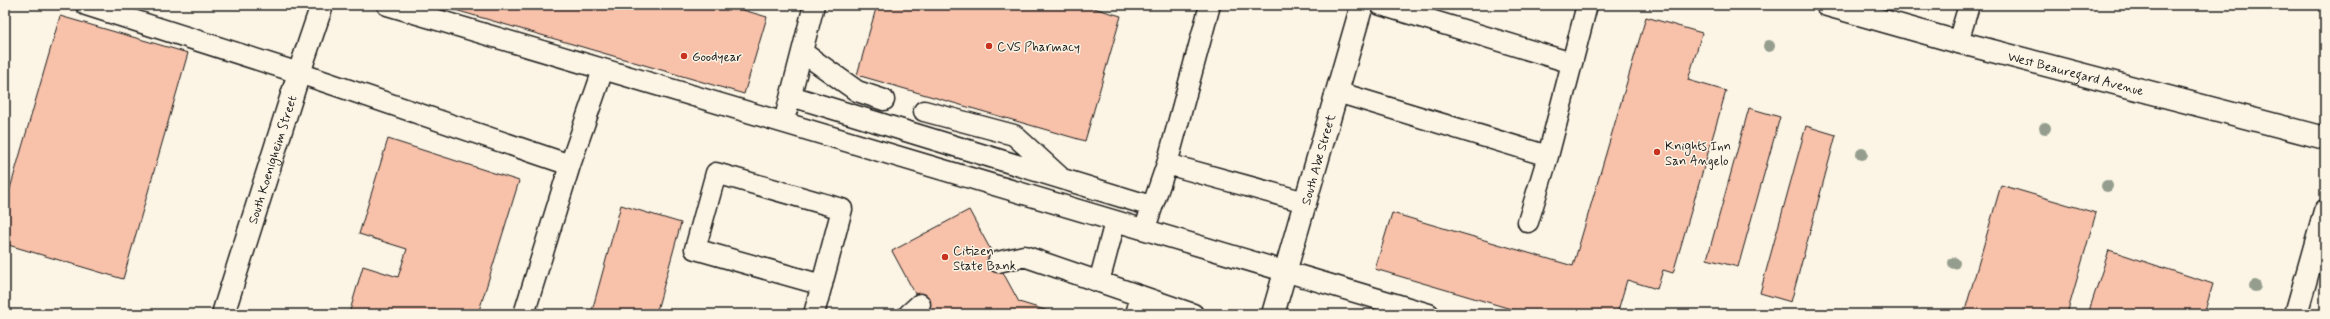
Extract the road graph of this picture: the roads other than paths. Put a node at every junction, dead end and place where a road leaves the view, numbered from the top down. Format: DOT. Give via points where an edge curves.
graph roads {
  1 [pos="86,5"];
  2 [pos="322,5"];
  3 [pos="387,5"];
  4 [pos="814,5"];
  5 [pos="1210,5"];
  6 [pos="1362,5"];
  7 [pos="1381,5"];
  8 [pos="1587,5"];
  9 [pos="1827,5"];
  10 [pos="1969,5"];
  11 [pos="1858,10"];
  12 [pos="1958,42"];
  13 [pos="802,52"];
  14 [pos="1572,63"];
  15 [pos="603,70"];
  16 [pos="298,73"];
  17 [pos="1337,92"];
  18 [pos="791,96"];
  19 [pos="884,100"];
  20 [pos="924,111"];
  21 [pos="784,123"];
  22 [pos="2325,138"];
  23 [pos="1548,156"];
  24 [pos="1167,164"];
  25 [pos="570,165"];
  26 [pos="1063,180"];
  27 [pos="1305,202"];
  28 [pos="1151,206"];
  29 [pos="2325,211"];
  30 [pos="1115,222"];
  31 [pos="1528,222"];
  32 [pos="1145,231"];
  33 [pos="998,262"];
  34 [pos="1285,273"];
  35 [pos="1099,282"];
  36 [pos="822,285"];
  37 [pos="1138,305"];
  38 [pos="222,314"];
  39 [pos="524,314"];
  40 [pos="814,314"];
  41 [pos="1193,314"];
  42 [pos="1272,314"];
  43 [pos="1429,314"];
  44 [pos="2296,314"];
  1 -- 16 [label="lane"];
  2 -- 16 [label="main road, South Koenigheim Street"];
  3 -- 15 [label="lane"];
  4 -- 13 [label="lane"];
  5 -- 24 [label="lane"];
  6 -- 17 [label="main road, South Abe Street"];
  7 -- 14 [label="lane"];
  8 -- 14 [label="lane"];
  9 -- 11 [label="main road, West Beauregard Avenue"];
  10 -- 12 [label="lane"];
  11 -- 12 [label="main road, West Beauregard Avenue"];
  12 -- 22 [label="main road, West Beauregard Avenue"];
  13 -- 18 [label="lane"];
  13 -- 19 [label="lane" via="857,91"];
  14 -- 23 [label="lane"];
  15 -- 21 [label="lane"];
  15 -- 25 [label="lane"];
  16 -- 25 [label="lane"];
  16 -- 38 [label="main road, South Koenigheim Street"];
  17 -- 23 [label="lane"];
  17 -- 27 [label="main road, South Abe Street"];
  18 -- 21 [label="lane"];
  18 -- 26 [label="lane"];
  20 -- 26 [label="lane" via="1014,135"];
  21 -- 30 [label="lane"];
  23 -- 31 [label="lane"];
  24 -- 27 [label="lane"];
  24 -- 28 [label="lane"];
  25 -- 39 [label="lane"];
  26 -- 28 [label="lane"];
  27 -- 34 [label="main road, South Abe Street"];
  28 -- 32 [label="lane"];
  29 -- 44 [label="main road"];
  30 -- 32 [label="lane"];
  30 -- 35 [label="lane"];
  32 -- 34 [label="lane"];
  33 -- 35 [label="lane" via="1024,256"];
  34 -- 42 [label="main road, South Abe Street"];
  34 -- 43 [label="lane"];
  35 -- 37 [label="lane"];
  36 -- 36 [label="lane" via="842,209 716,173 695,249"];
  36 -- 40 [label="lane"];
  37 -- 41 [label="lane"];
}
